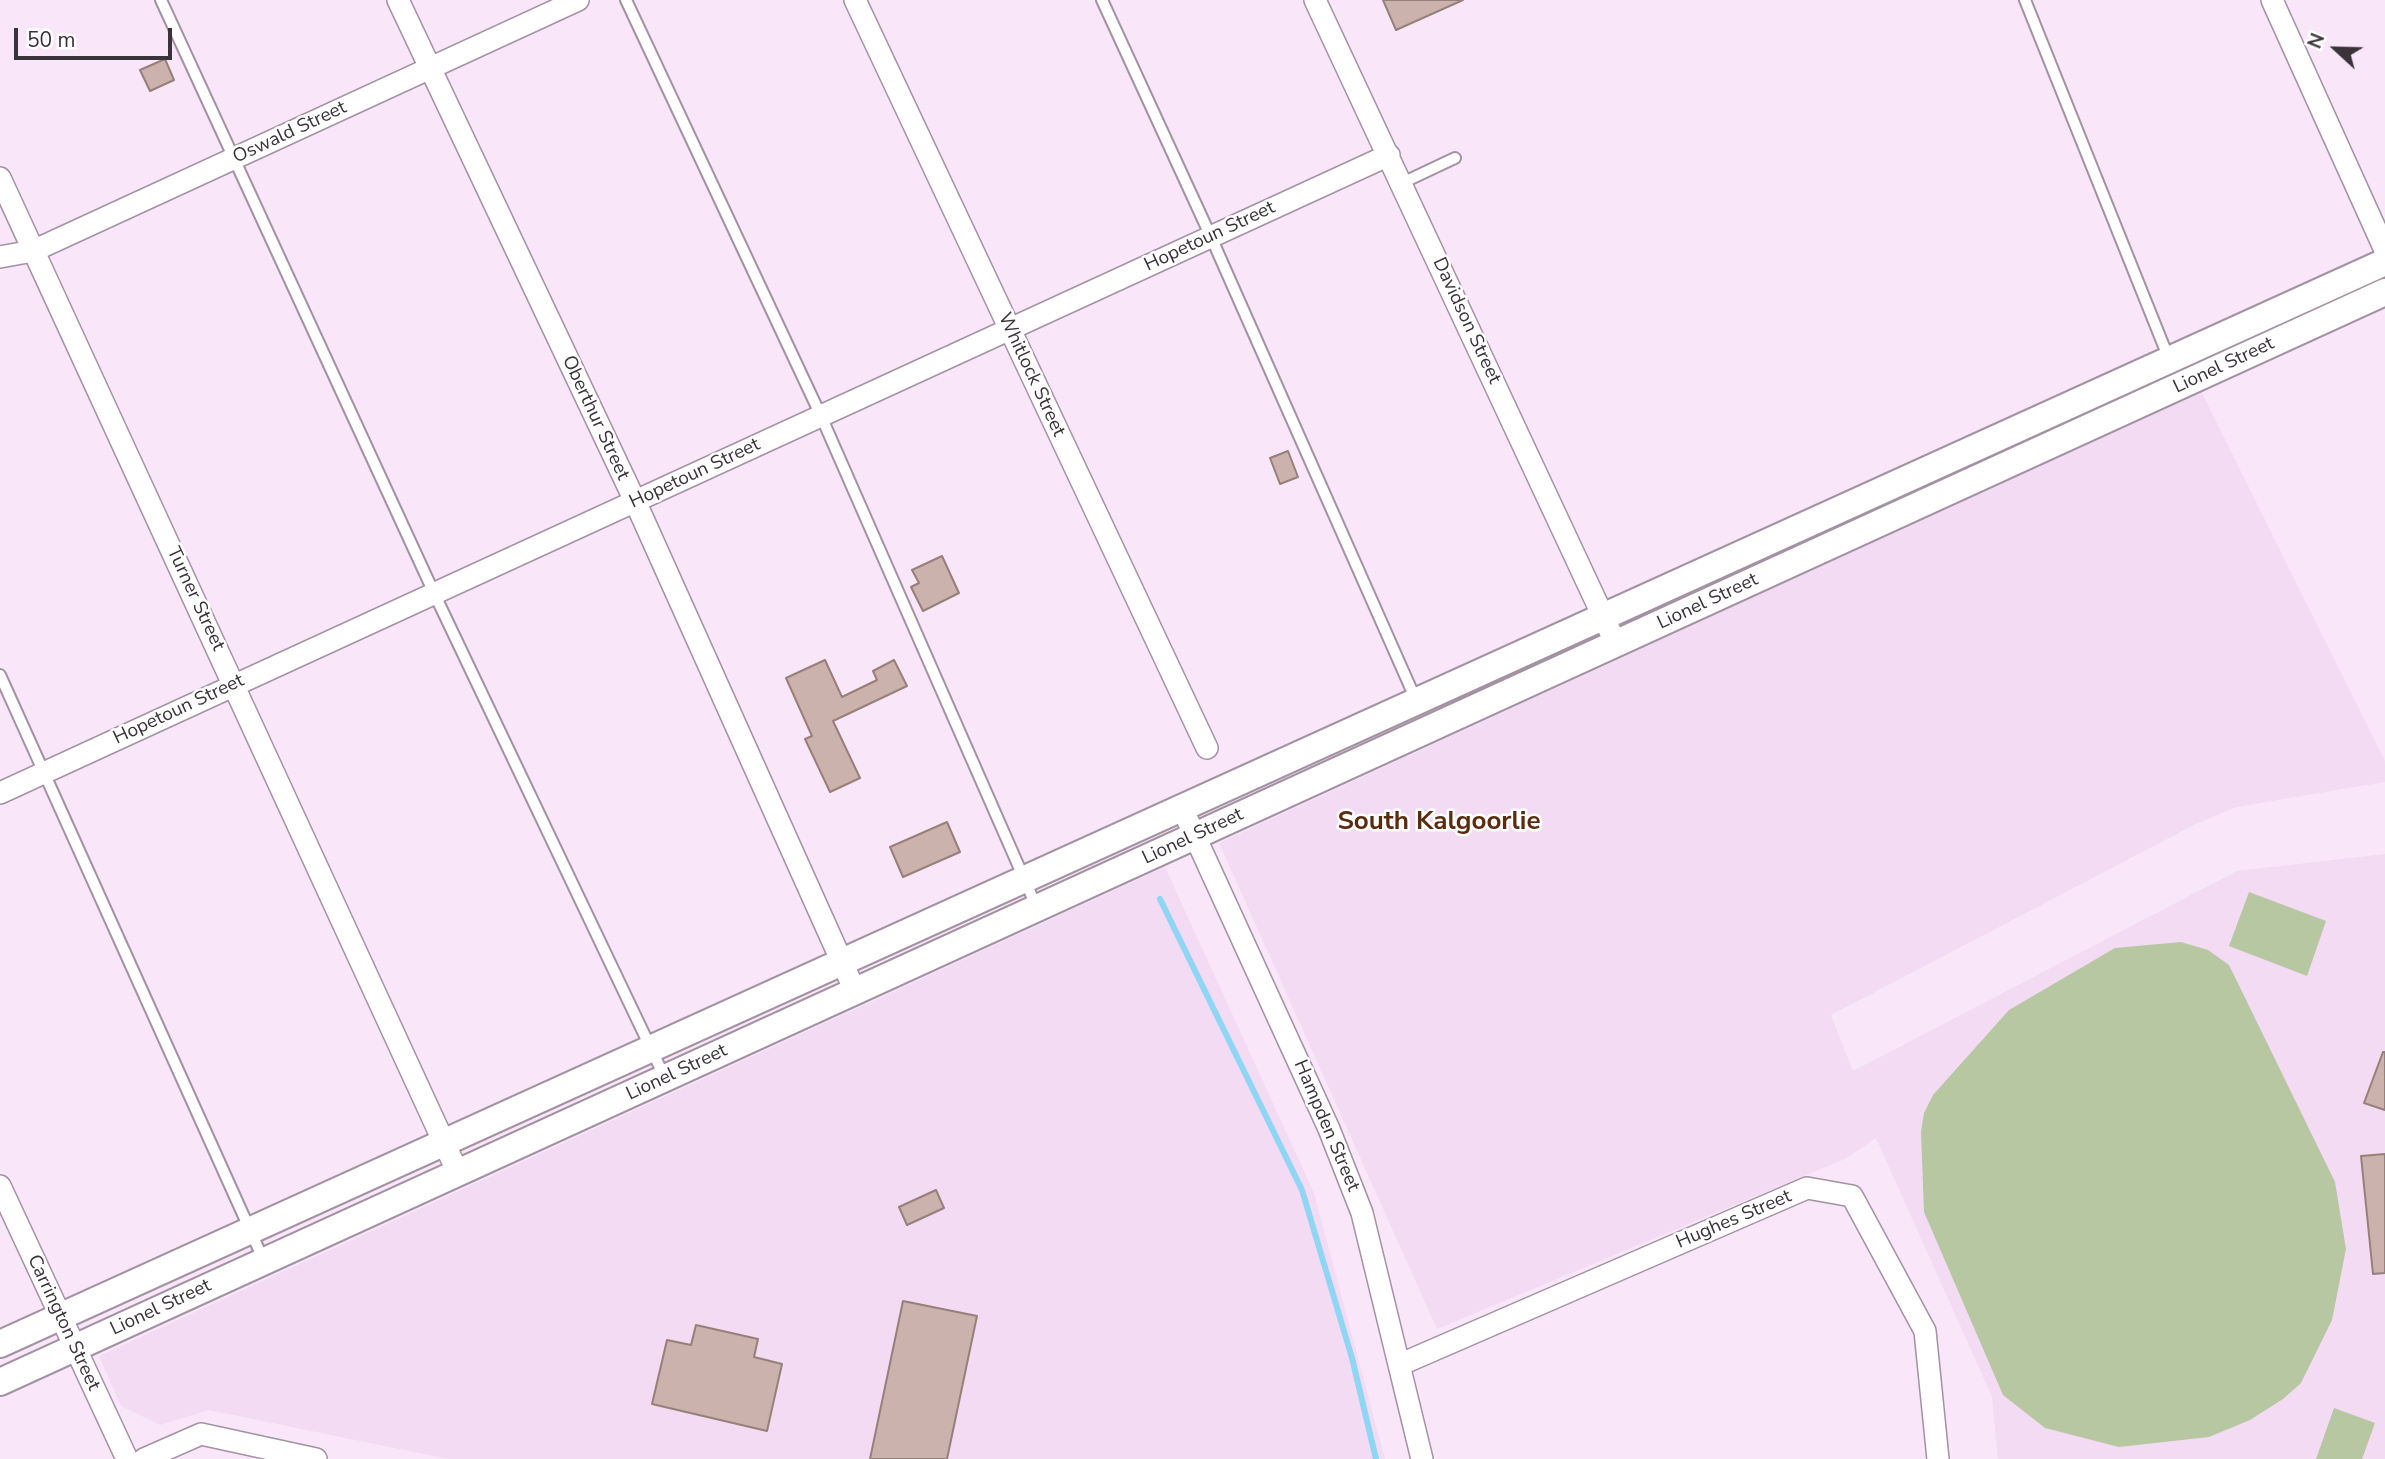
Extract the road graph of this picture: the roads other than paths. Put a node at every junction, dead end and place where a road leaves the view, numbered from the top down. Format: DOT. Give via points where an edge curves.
graph roads {
  1 [pos="160,0"];
  2 [pos="398,0"];
  3 [pos="578,0"];
  4 [pos="626,0"];
  5 [pos="855,0"];
  6 [pos="1102,0"];
  7 [pos="1315,0"];
  8 [pos="2025,0"];
  9 [pos="2272,0"];
  10 [pos="430,68"];
  11 [pos="1389,155"];
  12 [pos="1455,158"];
  13 [pos="233,159"];
  14 [pos="0,178"];
  15 [pos="1402,183"];
  16 [pos="1211,237"];
  17 [pos="2385,250"];
  18 [pos="33,251"];
  19 [pos="0,257"];
  20 [pos="2385,262"];
  21 [pos="2385,292"];
  22 [pos="1009,329"];
  23 [pos="2169,359"];
  24 [pos="821,416"];
  25 [pos="635,501"];
  26 [pos="434,593"];
  27 [pos="1604,617"];
  28 [pos="1616,644"];
  29 [pos="0,675"];
  30 [pos="235,685"];
  31 [pos="1417,703"];
  32 [pos="1208,748"];
  33 [pos="44,772"];
  34 [pos="0,793"];
  35 [pos="1183,810"];
  36 [pos="1196,836"];
  37 [pos="1025,881"];
  38 [pos="1037,908"];
  39 [pos="843,963"];
  40 [pos="855,991"];
  41 [pos="652,1050"];
  42 [pos="665,1078"];
  43 [pos="444,1143"];
  44 [pos="458,1173"];
  45 [pos="0,1186"];
  46 [pos="250,1231"];
  47 [pos="264,1261"];
  48 [pos="60,1317"];
  49 [pos="0,1344"];
  50 [pos="75,1348"];
  51 [pos="1399,1365"];
  52 [pos="0,1382"];
  53 [pos="127,1459"];
  54 [pos="144,1459"];
  55 [pos="316,1459"];
  56 [pos="1422,1459"];
  57 [pos="1938,1459"];
  1 -- 13 [label="lane"];
  2 -- 10 [label="street, Oberthur Street"];
  3 -- 10 [label="street, Oswald Street"];
  4 -- 24 [label="lane"];
  5 -- 22 [label="street, Whitlock Street"];
  6 -- 16 [label="lane"];
  7 -- 11 [label="street, Davidson Street"];
  8 -- 23 [label="lane"];
  9 -- 17 [label="street"];
  10 -- 13 [label="street, Oswald Street"];
  10 -- 25 [label="street, Oberthur Street"];
  11 -- 15 [label="street, Davidson Street"];
  11 -- 16 [label="street, Hopetoun Street"];
  12 -- 15 [label="lane"];
  13 -- 18 [label="street, Oswald Street"];
  13 -- 26 [label="lane"];
  14 -- 18 [label="street, Turner Street"];
  15 -- 27 [label="street, Davidson Street"];
  16 -- 22 [label="street, Hopetoun Street"];
  16 -- 31 [label="lane"];
  18 -- 19 [label="street, Oswald Street"];
  18 -- 30 [label="street, Turner Street"];
  20 -- 23 [label="street, Lionel Street"];
  21 -- 28 [label="street, Lionel Street"];
  22 -- 24 [label="street, Hopetoun Street"];
  22 -- 32 [label="street, Whitlock Street"];
  23 -- 27 [label="street, Lionel Street"];
  24 -- 25 [label="street, Hopetoun Street"];
  24 -- 37 [label="lane"];
  25 -- 26 [label="street, Hopetoun Street"];
  25 -- 39 [label="street, Oberthur Street"];
  26 -- 30 [label="street, Hopetoun Street"];
  26 -- 41 [label="lane"];
  27 -- 28 [label="street, Davidson Street"];
  27 -- 31 [label="street, Lionel Street"];
  28 -- 36 [label="street, Lionel Street"];
  29 -- 33 [label="lane"];
  30 -- 33 [label="street, Hopetoun Street"];
  30 -- 43 [label="street, Turner Street"];
  31 -- 35 [label="street, Lionel Street"];
  33 -- 34 [label="street, Hopetoun Street"];
  33 -- 46 [label="lane"];
  35 -- 36 [label="street, Hampden Street"];
  35 -- 37 [label="street, Lionel Street"];
  36 -- 38 [label="street, Lionel Street"];
  36 -- 51 [label="street, Hampden Street" via="1329,1129 1362,1213"];
  37 -- 38 [label="lane"];
  37 -- 39 [label="street, Lionel Street"];
  38 -- 40 [label="street, Lionel Street"];
  39 -- 40 [label="street, Oberthur Street"];
  39 -- 41 [label="street, Lionel Street"];
  40 -- 42 [label="street, Lionel Street"];
  41 -- 42 [label="lane"];
  41 -- 43 [label="street, Lionel Street"];
  42 -- 44 [label="street, Lionel Street"];
  43 -- 44 [label="street, Turner Street"];
  43 -- 46 [label="street, Lionel Street"];
  44 -- 47 [label="street, Lionel Street"];
  45 -- 48 [label="street, Carrington Street"];
  46 -- 47 [label="lane"];
  46 -- 48 [label="street, Lionel Street"];
  47 -- 50 [label="street, Lionel Street"];
  48 -- 49 [label="street, Lionel Street"];
  48 -- 50 [label="street, Carrington Street"];
  50 -- 52 [label="street, Lionel Street"];
  50 -- 53 [label="street, Carrington Street"];
  51 -- 56 [label="street, Hampden Street"];
  51 -- 57 [label="street, Hughes Street" via="1807,1188 1852,1196 1925,1331"];
  54 -- 55 [label="street" via="201,1434"];
}
